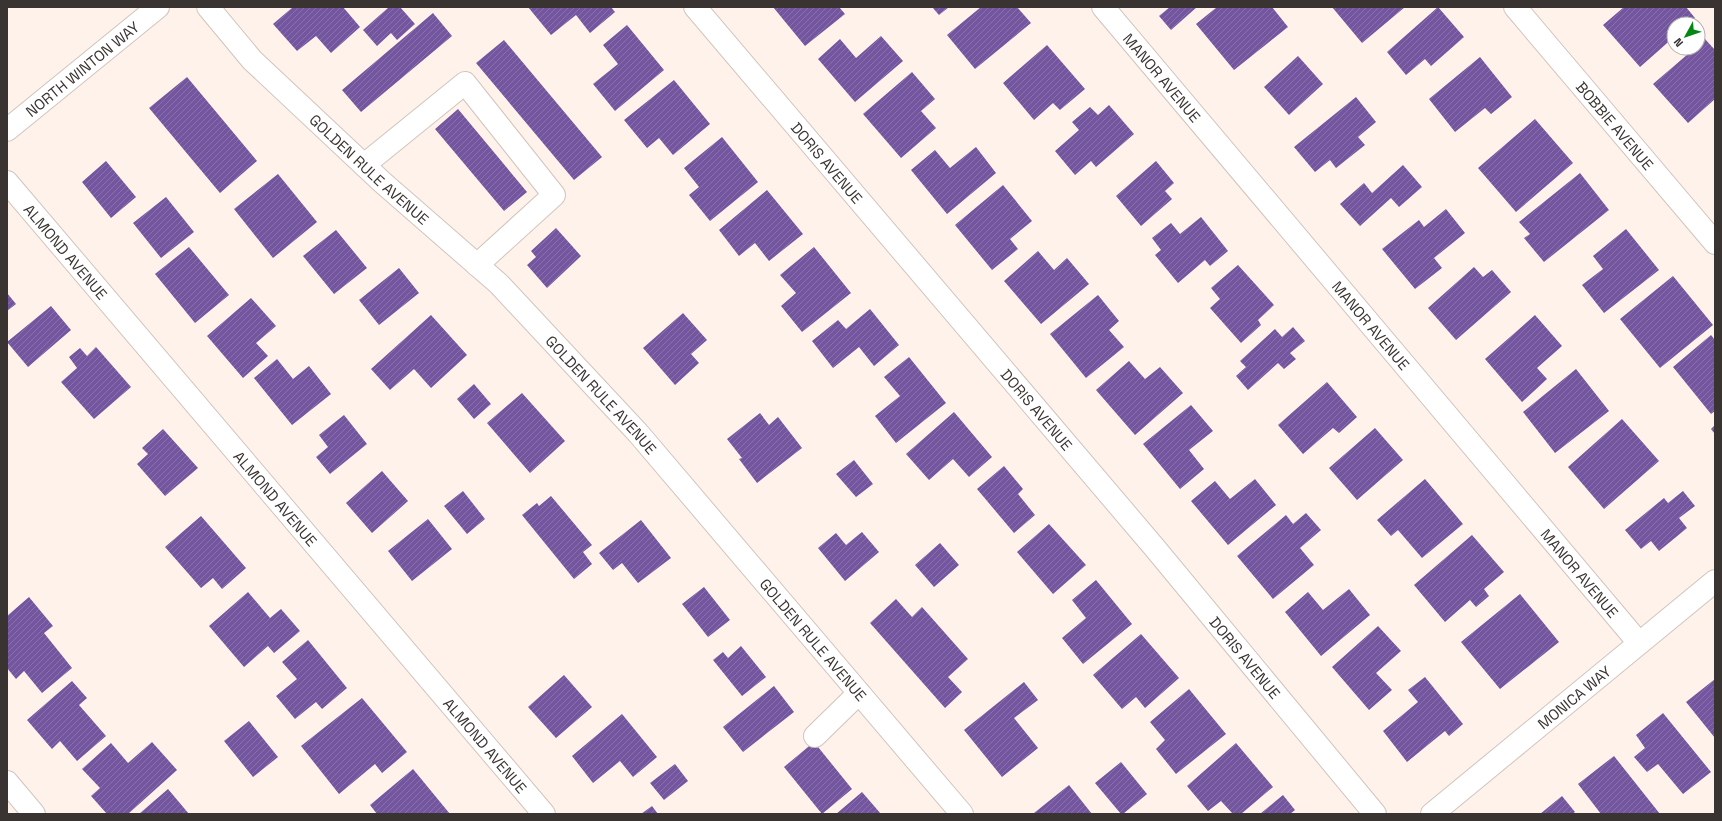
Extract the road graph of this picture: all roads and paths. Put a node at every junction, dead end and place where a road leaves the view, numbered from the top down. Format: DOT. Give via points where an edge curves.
graph roads {
  1 [pos="158,7"];
  2 [pos="208,7"];
  3 [pos="695,7"];
  4 [pos="1103,7"];
  5 [pos="1515,7"];
  6 [pos="7,130"];
  7 [pos="364,165"];
  8 [pos="7,182"];
  9 [pos="1715,243"];
  10 [pos="477,265"];
  11 [pos="1715,581"];
  12 [pos="1639,643"];
  13 [pos="859,693"];
  14 [pos="815,736"];
  15 [pos="7,782"];
  16 [pos="34,814"];
  17 [pos="544,814"];
  18 [pos="962,814"];
  19 [pos="1375,814"];
  20 [pos="1432,814"];
  1 -- 6 [label="street, NORTH WINTON WAY"];
  2 -- 7 [label="street, GOLDEN RULE AVENUE" via="252,60"];
  3 -- 19 [label="street, DORIS AVENUE" via="1154,547"];
  4 -- 12 [label="street, MANOR AVENUE"];
  5 -- 9 [label="street, BOBBIE AVENUE"];
  7 -- 10 [label="street, GOLDEN RULE AVENUE"];
  7 -- 10 [label="street" via="465,83 554,195"];
  8 -- 17 [label="street, ALMOND AVENUE"];
  10 -- 13 [label="street, GOLDEN RULE AVENUE" via="499,284 638,433"];
  11 -- 12 [label="street, MONICA WAY"];
  12 -- 20 [label="street, MONICA WAY"];
  13 -- 14 [label="street"];
  13 -- 18 [label="street, GOLDEN RULE AVENUE"];
  15 -- 16 [label="street"];
}
